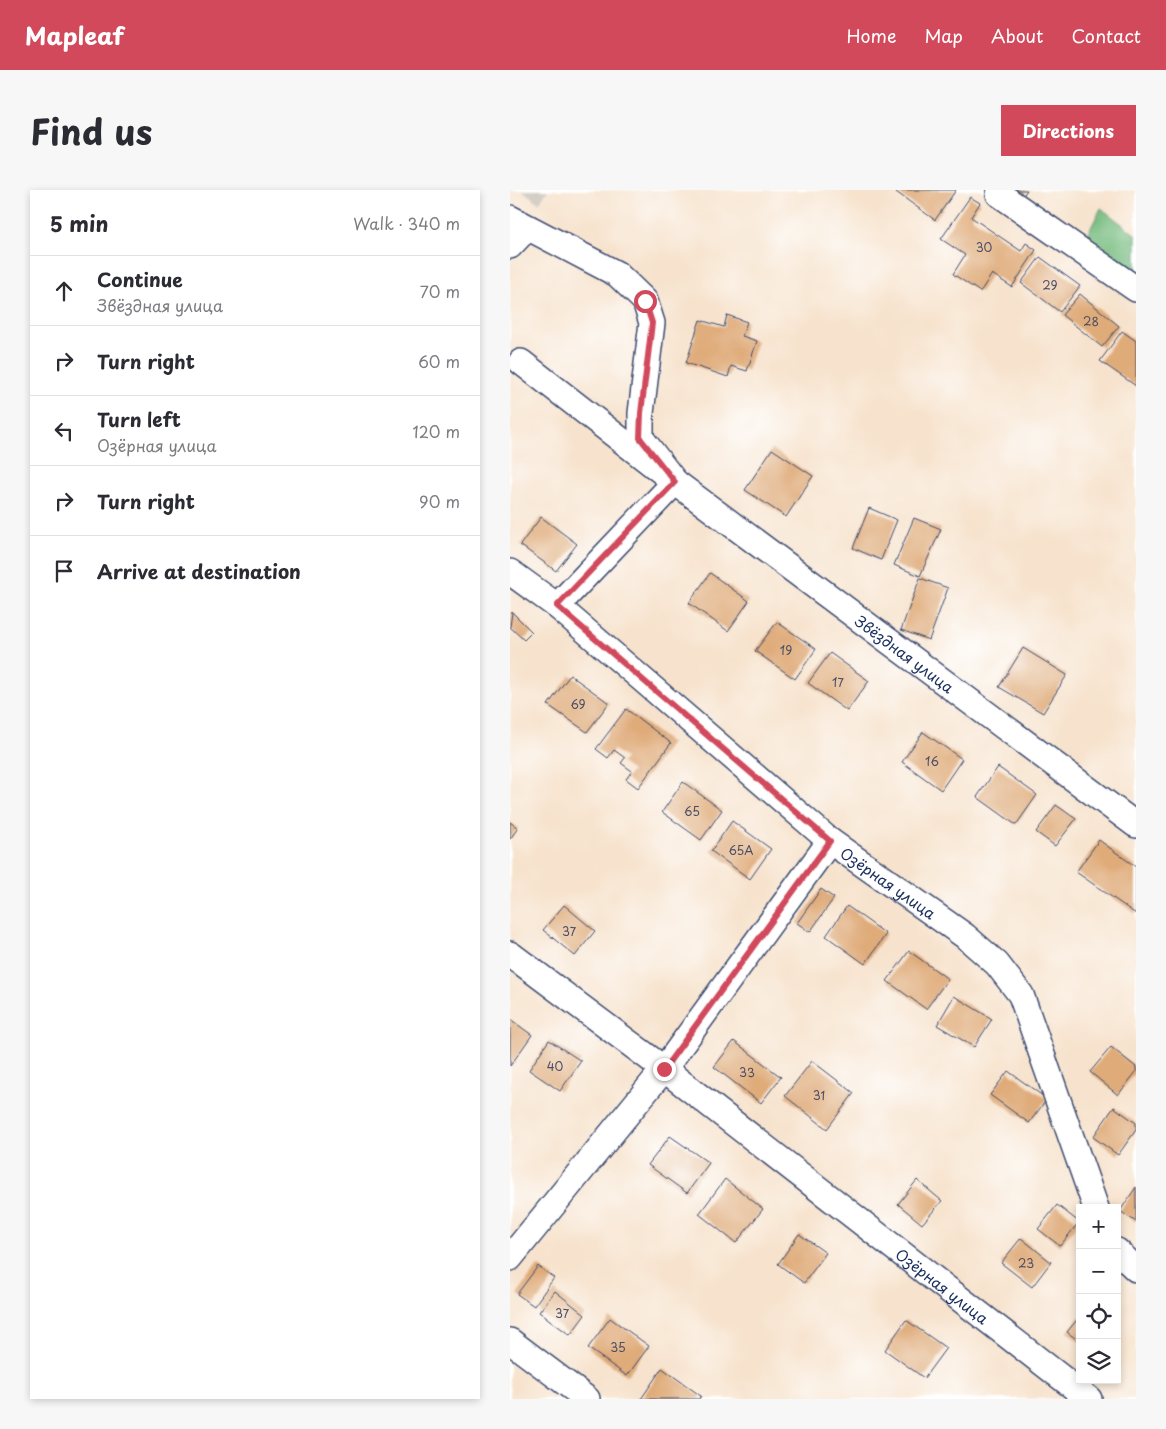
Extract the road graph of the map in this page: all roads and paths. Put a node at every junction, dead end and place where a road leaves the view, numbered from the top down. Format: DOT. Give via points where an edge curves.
graph roads {
  1 [pos="999,194"];
  2 [pos="518,223"];
  3 [pos="510,246"];
  4 [pos="1136,289"];
  5 [pos="521,362"];
  6 [pos="675,482"];
  7 [pos="510,572"];
  8 [pos="557,606"];
  9 [pos="1136,826"];
  10 [pos="830,841"];
  11 [pos="510,954"];
  12 [pos="664,1069"];
  13 [pos="1095,1204"];
  14 [pos="1121,1255"];
  15 [pos="510,1258"];
  16 [pos="1136,1269"];
  17 [pos="510,1341"];
  18 [pos="587,1399"];
  19 [pos="1089,1399"];
  1 -- 4 [label="street"];
  2 -- 3 [label="street"];
  2 -- 6 [label="street, Звёздная улица" via="616,274 645,301 652,323 640,438"];
  5 -- 6 [label="street, Звёздная улица"];
  6 -- 8 [label="street"];
  6 -- 9 [label="street, Звёздная улица"];
  7 -- 8 [label="street, Озёрная улица"];
  8 -- 10 [label="street, Озёрная улица"];
  10 -- 12 [label="street"];
  10 -- 13 [label="street, Озёрная улица" via="965,936 997,964 1021,995"];
  11 -- 12 [label="street, Озёрная улица"];
  12 -- 15 [label="street"];
  12 -- 19 [label="street, Озёрная улица"];
  14 -- 16 [label="street"];
  17 -- 18 [label="street"];
}
